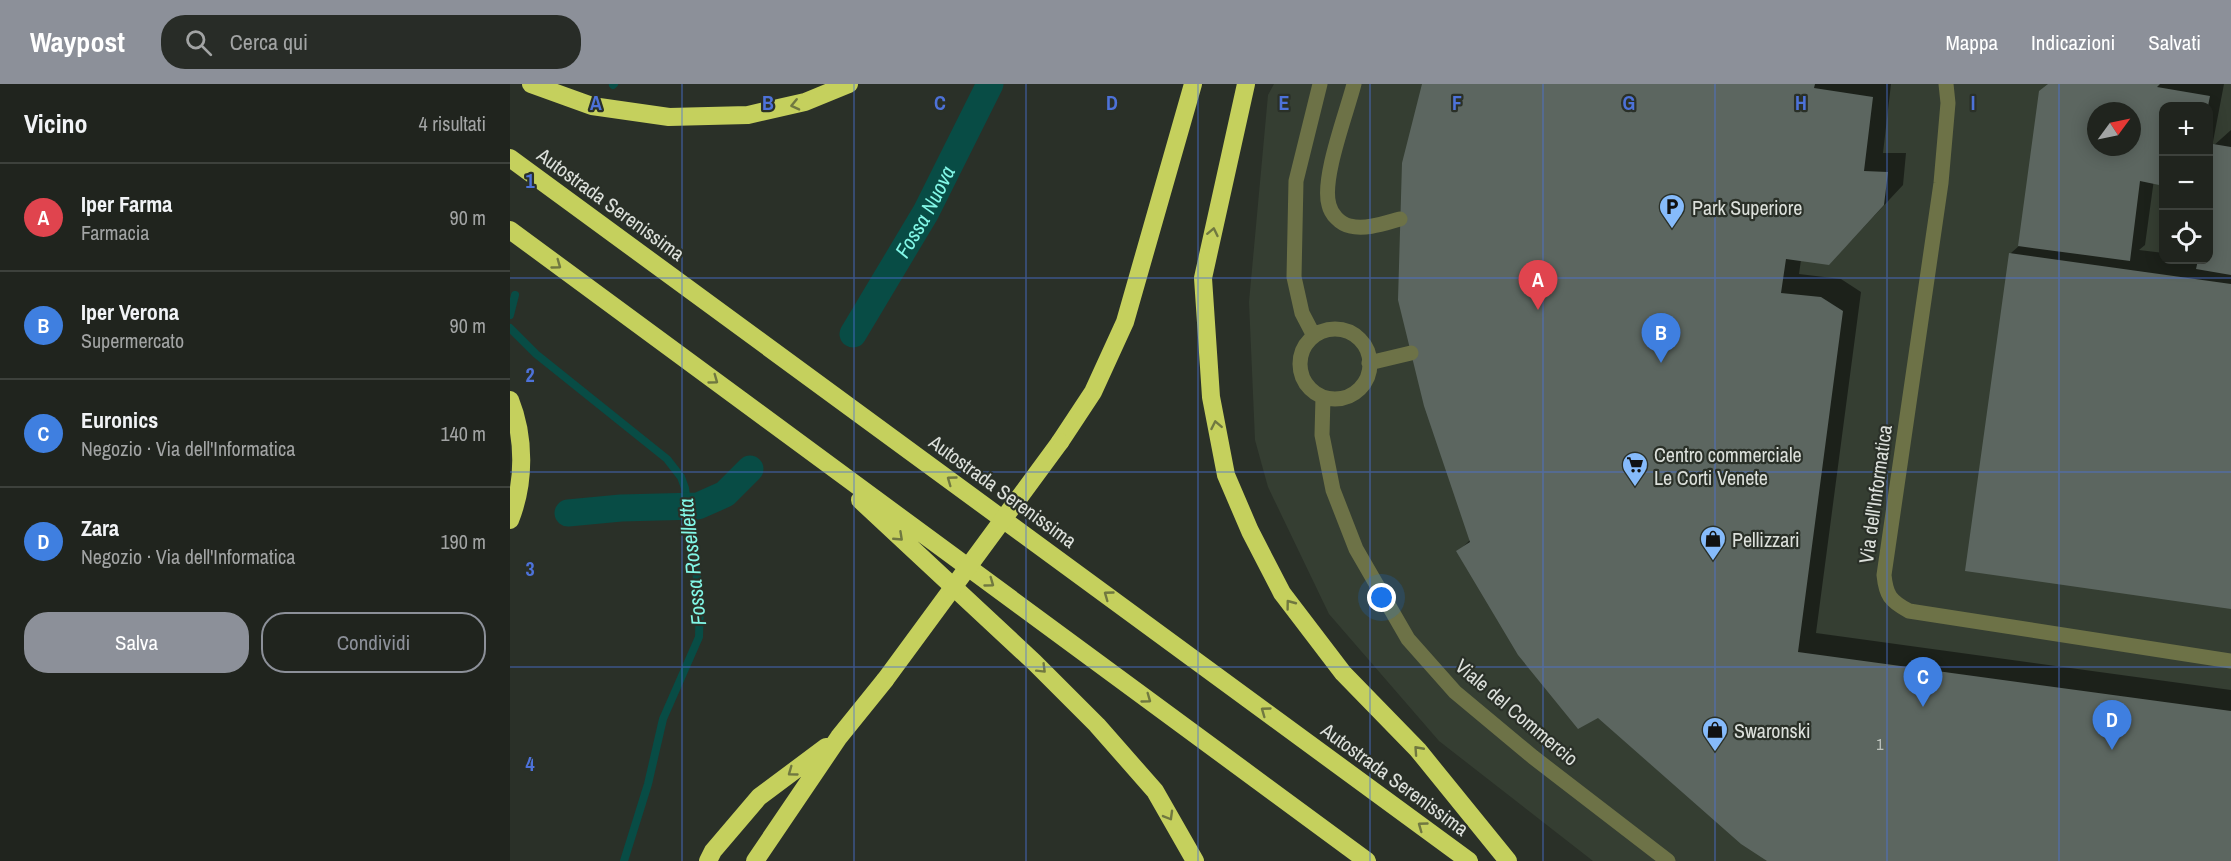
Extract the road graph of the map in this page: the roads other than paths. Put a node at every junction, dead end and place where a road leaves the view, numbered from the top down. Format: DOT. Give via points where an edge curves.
graph roads {
  1 [pos="531,84"];
  2 [pos="849,84"];
  3 [pos="1191,84"];
  4 [pos="1246,84"];
  5 [pos="1320,84"];
  6 [pos="1354,84"];
  7 [pos="1946,84"];
  8 [pos="510,158"];
  9 [pos="1400,219"];
  10 [pos="510,230"];
  11 [pos="1314,336"];
  12 [pos="1411,353"];
  13 [pos="1369,363"];
  14 [pos="1323,397"];
  15 [pos="510,400"];
  16 [pos="795,440"];
  17 [pos="510,520"];
  18 [pos="2231,661"];
  19 [pos="839,737"];
  20 [pos="708,861"];
  21 [pos="755,861"];
  22 [pos="1195,861"];
  23 [pos="1367,861"];
  24 [pos="1469,861"];
  25 [pos="1508,861"];
  26 [pos="1668,861"];
  2 -- 1 [label="highway, one-way" via="805,102 748,115 669,117 592,106"];
  3 -- 19 [label="highway, bridge" via="1125,322 1093,392 885,680"];
  25 -- 4 [label="highway, one-way" via="1419,750 1343,673 1282,593 1226,475 1211,397 1203,278"];
  5 -- 11 [label="street" via="1296,181 1294,277 1302,313"];
  6 -- 9 [label="street" via="1330,170 1329,206 1338,221 1351,226 1368,227"];
  7 -- 18 [label="street, Via dell'Informatica" via="1941,183 1884,575 1886,588 1894,604 1909,610"];
  24 -- 8 [label="highway, Autostrada Serenissima, one-way"];
  10 -- 16 [label="highway, one-way"];
  11 -- 13 [label="street" via="1333,329 1354,335 1367,351"];
  11 -- 14 [label="street" via="1304,347 1299,364 1305,382"];
  12 -- 13 [label="street"];
  13 -- 14 [label="street" via="1363,384 1349,396"];
  14 -- 26 [label="street, Viale del Commercio" via="1322,435 1333,490 1356,549 1408,639 1455,692"];
  15 -- 17 [label="highway" via="521,447 520,482"];
  16 -- 22 [label="highway, one-way" via="1097,725 1155,791"];
  16 -- 23 [label="highway, one-way"];
  19 -- 20 [label="highway, one-way" via="759,797"];
  19 -- 21 [label="highway"];
}
